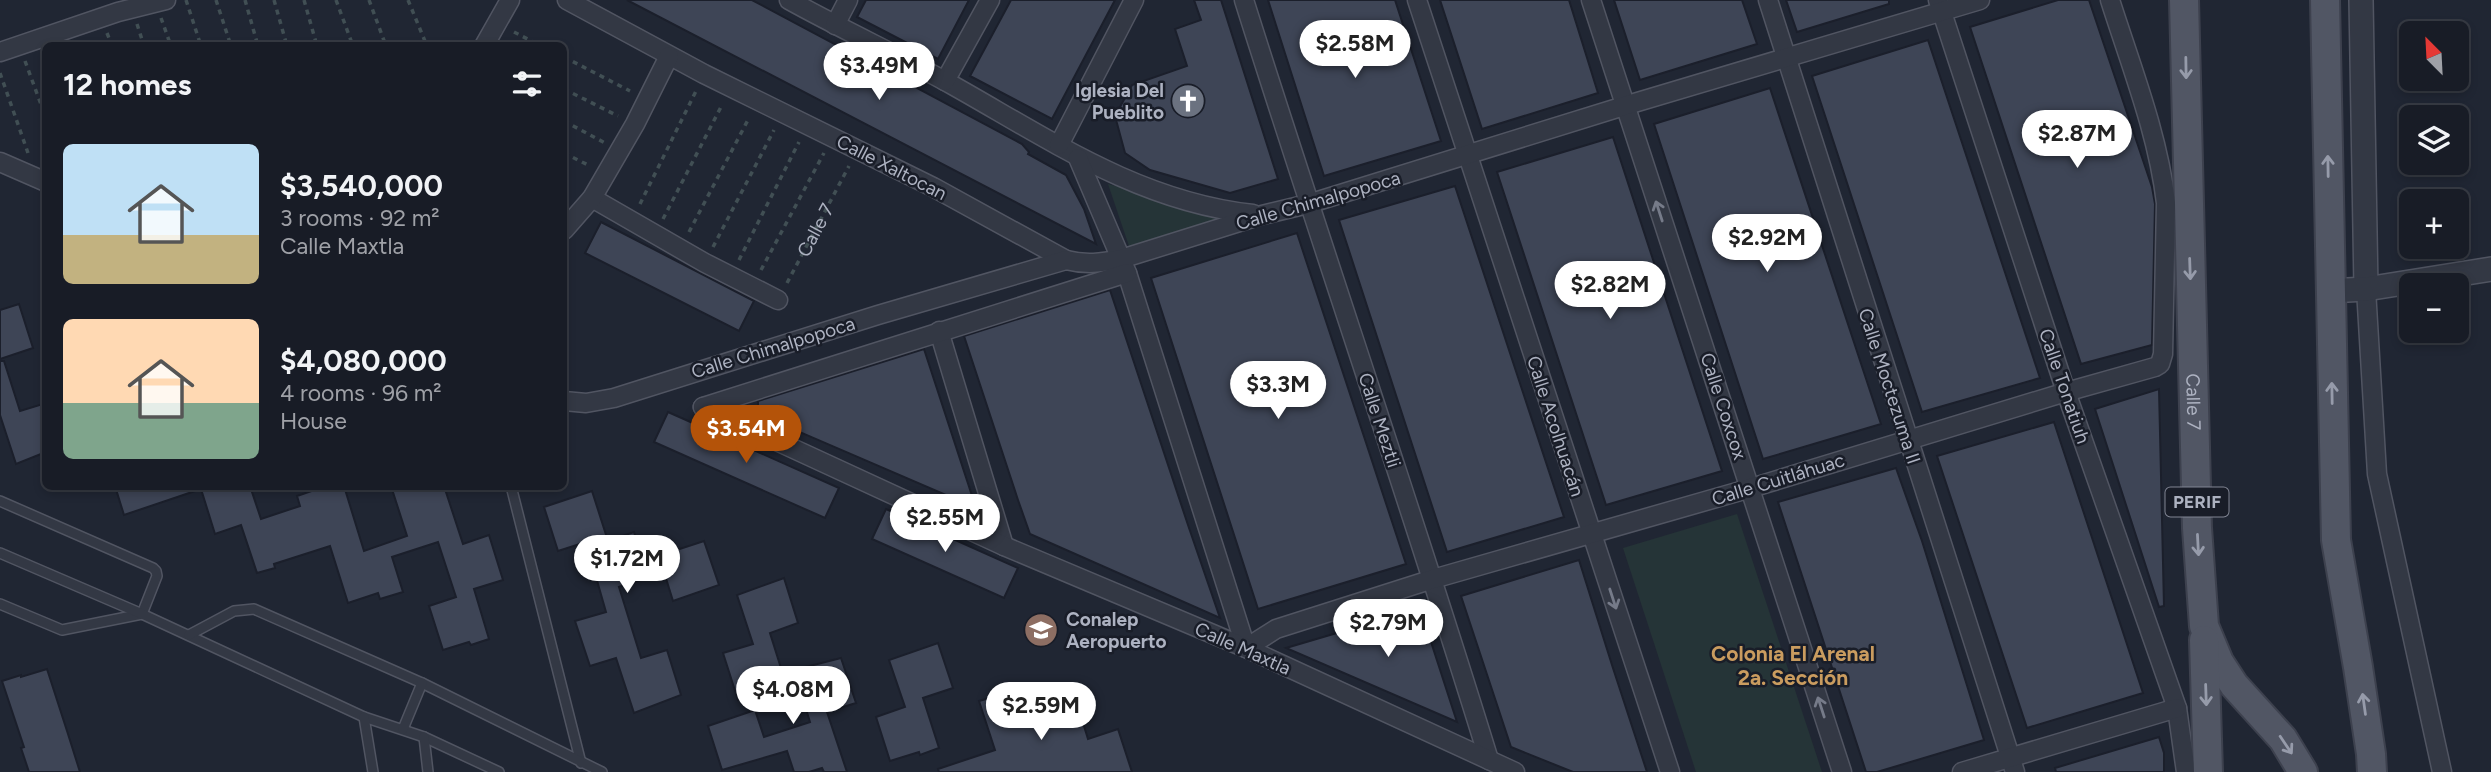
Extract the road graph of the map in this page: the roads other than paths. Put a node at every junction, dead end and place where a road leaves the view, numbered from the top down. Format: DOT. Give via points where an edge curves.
graph roads {
  1 [pos="510,0"];
  2 [pos="567,0"];
  3 [pos="789,0"];
  4 [pos="848,0"];
  5 [pos="990,0"];
  6 [pos="1134,0"];
  7 [pos="1244,0"];
  8 [pos="1417,0"];
  9 [pos="1591,0"];
  10 [pos="1768,0"];
  11 [pos="1980,0"];
  12 [pos="2110,0"];
  13 [pos="2185,0"];
  14 [pos="2361,0"];
  15 [pos="161,1"];
  16 [pos="2327,3"];
  17 [pos="116,6"];
  18 [pos="1940,6"];
  19 [pos="835,25"];
  20 [pos="486,42"];
  21 [pos="0,52"];
  22 [pos="669,56"];
  23 [pos="1787,58"];
  24 [pos="945,81"];
  25 [pos="1624,106"];
  26 [pos="1059,145"];
  27 [pos="1467,156"];
  28 [pos="1078,158"];
  29 [pos="0,162"];
  30 [pos="42,180"];
  31 [pos="592,198"];
  32 [pos="1308,204"];
  33 [pos="1262,215"];
  34 [pos="567,227"];
  35 [pos="1066,260"];
  36 [pos="1124,266"];
  37 [pos="2491,269"];
  38 [pos="2366,289"];
  39 [pos="2329,290"];
  40 [pos="778,300"];
  41 [pos="939,331"];
  42 [pos="2066,392"];
  43 [pos="567,401"];
  44 [pos="1907,440"];
  45 [pos="1751,488"];
  46 [pos="512,490"];
  47 [pos="0,501"];
  48 [pos="1592,534"];
  49 [pos="1004,546"];
  50 [pos="0,553"];
  51 [pos="1433,579"];
  52 [pos="0,604"];
  53 [pos="142,614"];
  54 [pos="2204,626"];
  55 [pos="189,635"];
  56 [pos="1246,648"];
  57 [pos="422,683"];
  58 [pos="2177,708"];
  59 [pos="364,717"];
  60 [pos="403,729"];
  61 [pos="424,737"];
  62 [pos="1489,760"];
  63 [pos="581,763"];
  64 [pos="2013,765"];
  65 [pos="373,772"];
  66 [pos="428,772"];
  67 [pos="499,772"];
  68 [pos="602,772"];
  69 [pos="1515,772"];
  70 [pos="1670,772"];
  71 [pos="1842,772"];
  72 [pos="1962,772"];
  73 [pos="2186,772"];
  74 [pos="2208,772"];
  75 [pos="2303,772"];
  76 [pos="2372,772"];
  77 [pos="2442,772"];
  1 -- 20 [label="street"];
  2 -- 22 [label="street, Calle Xaltocan"];
  3 -- 19 [label="street"];
  4 -- 19 [label="street"];
  5 -- 24 [label="street"];
  6 -- 26 [label="street"];
  7 -- 32 [label="street, Calle Meztli"];
  8 -- 27 [label="street, Calle Acolhuacán"];
  9 -- 25 [label="street, Calle Coxcox"];
  10 -- 23 [label="street, Calle Moctezuma II"];
  11 -- 18 [label="street, Calle Chimalpopoca"];
  12 -- 42 [label="street, Calle Cuitláhuac" via="2164,182 2162,360 2151,369"];
  13 -- 54 [label="main road, Calle 7 / PERIF, one-way" via="2197,514"];
  14 -- 38 [label="street"];
  15 -- 17 [label="street"];
  39 -- 16 [label="main road, one-way"];
  17 -- 21 [label="street"];
  18 -- 23 [label="street, Calle Chimalpopoca"];
  18 -- 42 [label="street, Calle Tonatiuh"];
  19 -- 24 [label="street"];
  22 -- 31 [label="street"];
  22 -- 35 [label="street, Calle Xaltocan" via="933,187"];
  23 -- 25 [label="street, Calle Chimalpopoca"];
  23 -- 44 [label="street, Calle Moctezuma II"];
  24 -- 26 [label="street"];
  25 -- 27 [label="street, Calle Chimalpopoca"];
  45 -- 25 [label="street, Calle Coxcox, one-way"];
  26 -- 28 [label="street"];
  27 -- 32 [label="street, Calle Chimalpopoca"];
  27 -- 48 [label="street, Calle Acolhuacán"];
  28 -- 33 [label="street" via="1163,194"];
  28 -- 36 [label="street"];
  29 -- 30 [label="street"];
  31 -- 34 [label="street"];
  31 -- 40 [label="street"];
  32 -- 33 [label="street, Calle Chimalpopoca"];
  32 -- 51 [label="street, Calle Meztli"];
  33 -- 36 [label="street, Calle Chimalpopoca"];
  35 -- 36 [label="street, Calle Chimalpopoca"];
  35 -- 43 [label="street, Calle Chimalpopoca" via="614,398"];
  36 -- 41 [label="street"];
  36 -- 56 [label="street"];
  37 -- 38 [label="street"];
  38 -- 39 [label="street"];
  38 -- 77 [label="street" via="2376,474"];
  76 -- 39 [label="main road, one-way" via="2336,540"];
  41 -- 49 [label="street"];
  41 -- 49 [label="street, Calle Maxtla" via="703,407"];
  42 -- 44 [label="street, Calle Cuitláhuac"];
  42 -- 58 [label="street, Calle Tonatiuh"];
  44 -- 45 [label="street, Calle Cuitláhuac"];
  44 -- 64 [label="street, Calle Moctezuma II"];
  45 -- 48 [label="street, Calle Cuitláhuac"];
  71 -- 45 [label="street, Calle Coxcox, one-way"];
  46 -- 63 [label="lane"];
  47 -- 53 [label="lane" via="153,568 157,576"];
  48 -- 51 [label="street, Calle Cuitláhuac"];
  48 -- 70 [label="street, Calle Acolhuacán, one-way"];
  49 -- 56 [label="street, Calle Maxtla"];
  50 -- 53 [label="lane"];
  51 -- 56 [label="street, Calle Cuitláhuac" via="1276,629"];
  51 -- 62 [label="street, Calle Meztli"];
  52 -- 53 [label="lane" via="62,630"];
  53 -- 55 [label="lane"];
  54 -- 74 [label="main road, one-way"];
  54 -- 75 [label="main road, Calle 7 / PERIF, one-way" via="2234,685 2283,739"];
  55 -- 57 [label="lane" via="234,611 254,609"];
  55 -- 59 [label="lane"];
  56 -- 62 [label="street, Calle Maxtla"];
  57 -- 60 [label="lane"];
  57 -- 63 [label="lane"];
  58 -- 64 [label="street"];
  58 -- 73 [label="street, Calle Tonatiuh"];
  59 -- 60 [label="lane"];
  59 -- 65 [label="lane"];
  60 -- 61 [label="lane"];
  61 -- 66 [label="lane"];
  61 -- 67 [label="lane"];
  62 -- 69 [label="street, Calle Maxtla"];
  63 -- 68 [label="lane"];
  64 -- 72 [label="street"];
}
